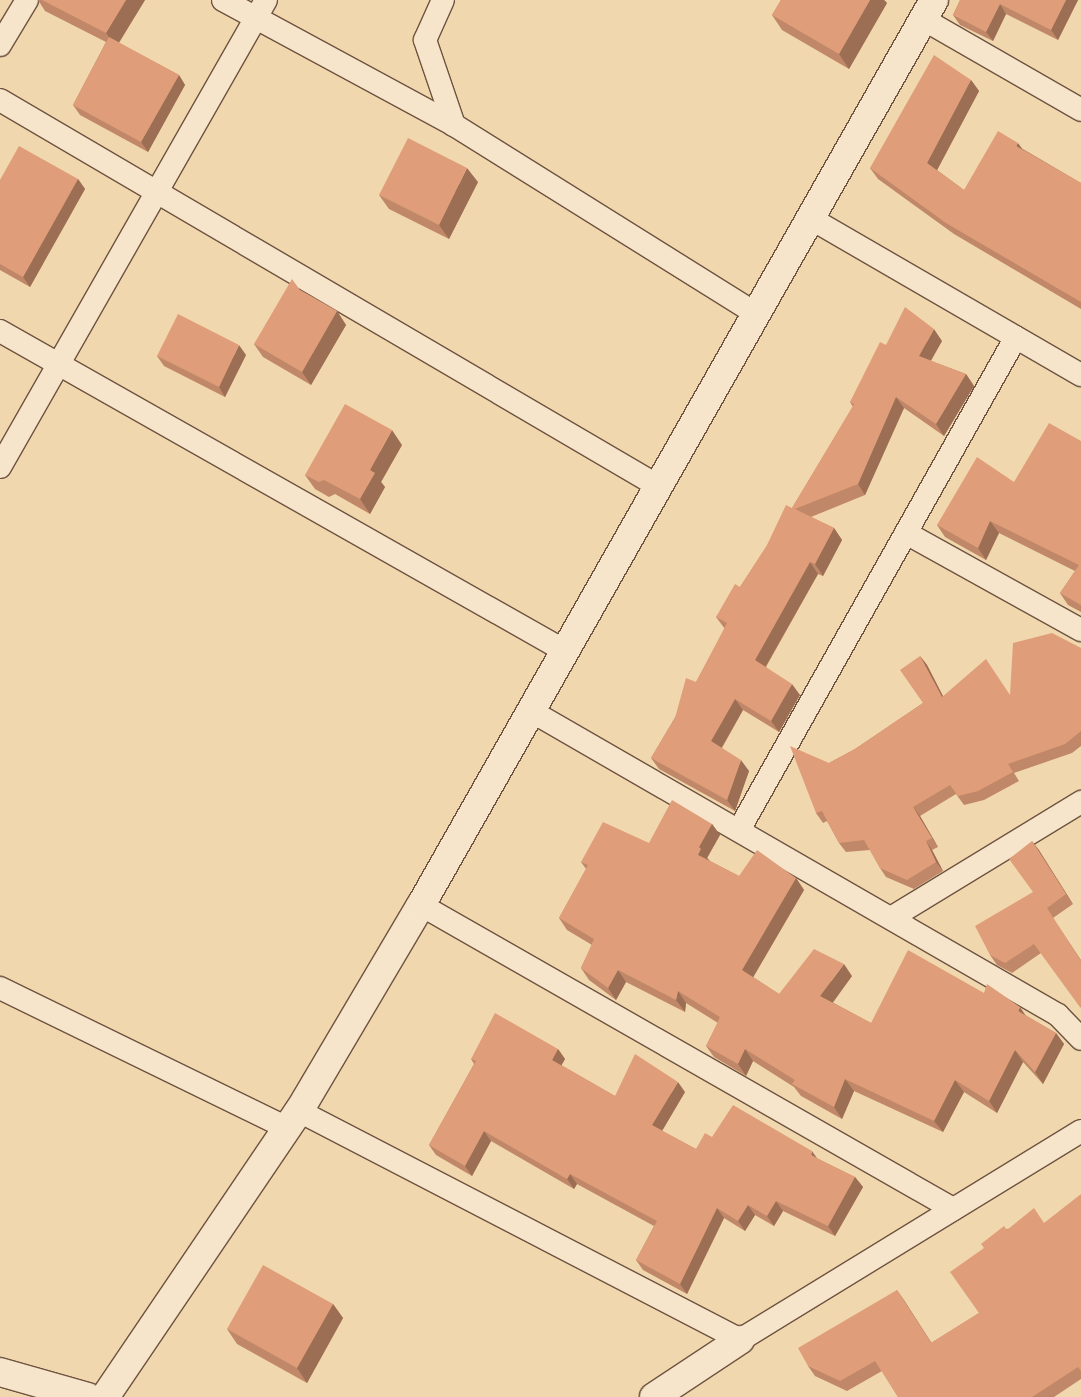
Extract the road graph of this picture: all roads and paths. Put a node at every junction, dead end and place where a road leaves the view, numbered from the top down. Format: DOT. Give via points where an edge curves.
graph roads {
  1 [pos="27,0"];
  2 [pos="223,0"];
  3 [pos="443,0"];
  4 [pos="261,9"];
  5 [pos="929,9"];
  6 [pos="0,45"];
  7 [pos="0,100"];
  8 [pos="1081,110"];
  9 [pos="454,125"];
  10 [pos="157,192"];
  11 [pos="810,218"];
  12 [pos="756,314"];
  13 [pos="0,331"];
  14 [pos="1016,337"];
  15 [pos="58,364"];
  16 [pos="1081,375"];
  17 [pos="0,466"];
  18 [pos="658,486"];
  19 [pos="906,532"];
  20 [pos="1081,630"];
  21 [pos="565,652"];
  22 [pos="531,711"];
  23 [pos="1081,802"];
  24 [pos="739,830"];
  25 [pos="421,905"];
  26 [pos="891,918"];
  27 [pos="0,988"];
  28 [pos="1081,1039"];
  29 [pos="293,1120"];
  30 [pos="1081,1131"];
  31 [pos="953,1209"];
  32 [pos="740,1340"];
  33 [pos="0,1372"];
  34 [pos="59,1393"];
  35 [pos="88,1397"];
  36 [pos="104,1397"];
  37 [pos="654,1397"];
  1 -- 6 [label="street"];
  2 -- 4 [label="street"];
  3 -- 9 [label="street" via="425,40"];
  4 -- 9 [label="street"];
  4 -- 10 [label="street"];
  5 -- 8 [label="street"];
  5 -- 11 [label="street"];
  7 -- 10 [label="street"];
  9 -- 12 [label="street"];
  10 -- 15 [label="street"];
  10 -- 18 [label="street"];
  11 -- 12 [label="street"];
  11 -- 14 [label="street"];
  12 -- 18 [label="street"];
  13 -- 15 [label="street"];
  14 -- 16 [label="street"];
  14 -- 19 [label="street"];
  15 -- 17 [label="street"];
  15 -- 21 [label="street"];
  18 -- 21 [label="street"];
  19 -- 20 [label="street"];
  19 -- 24 [label="street"];
  21 -- 22 [label="street"];
  22 -- 24 [label="street"];
  22 -- 25 [label="street"];
  23 -- 26 [label="street"];
  24 -- 26 [label="street"];
  25 -- 29 [label="street"];
  25 -- 31 [label="street"];
  26 -- 28 [label="street" via="1058,1015"];
  27 -- 29 [label="street"];
  29 -- 32 [label="street"];
  29 -- 36 [label="street"];
  30 -- 31 [label="street"];
  31 -- 32 [label="street"];
  32 -- 37 [label="street"];
  33 -- 34 [label="street"];
  34 -- 35 [label="street"];
}
